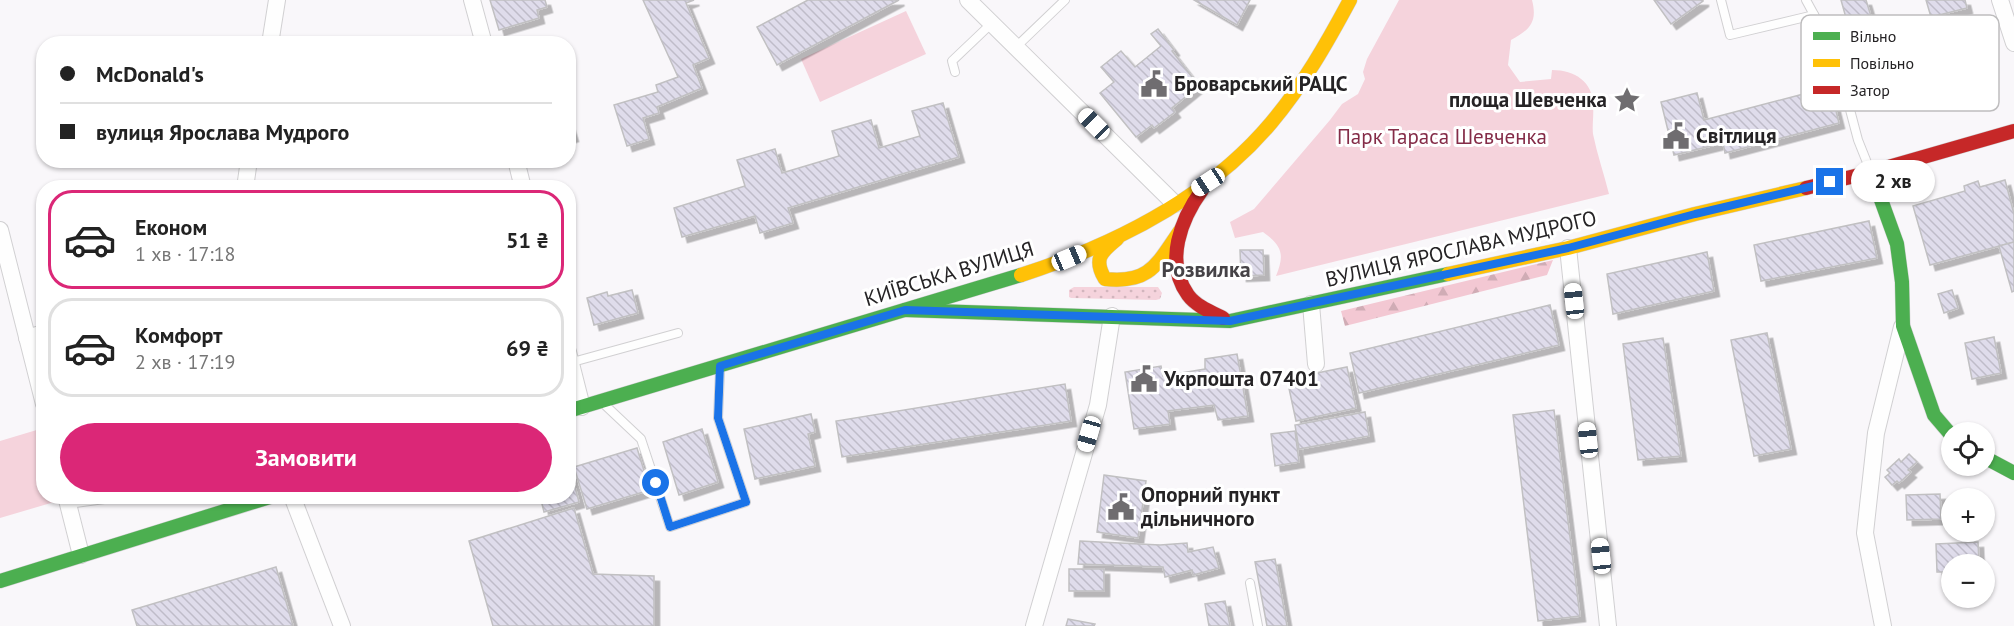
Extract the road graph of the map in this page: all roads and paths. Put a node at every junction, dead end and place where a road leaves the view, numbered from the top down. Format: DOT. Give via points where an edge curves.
graph roads {
  1 [pos="277,0"];
  2 [pos="472,0"];
  3 [pos="968,0"];
  4 [pos="1065,0"];
  5 [pos="1350,0"];
  6 [pos="1720,0"];
  7 [pos="1806,0"];
  8 [pos="2000,0"];
  9 [pos="1815,15"];
  10 [pos="1801,18"];
  11 [pos="992,23"];
  12 [pos="271,36"];
  13 [pos="482,36"];
  14 [pos="2014,43"];
  15 [pos="1016,47"];
  16 [pos="955,72"];
  17 [pos="1850,111"];
  18 [pos="2014,131"];
  19 [pos="1871,172"];
  20 [pos="1208,182"];
  21 [pos="1175,204"];
  22 [pos="0,230"];
  23 [pos="1180,230"];
  24 [pos="1122,234"];
  25 [pos="1568,248"];
  26 [pos="1311,304"];
  27 [pos="905,310"];
  28 [pos="1112,316"];
  29 [pos="1230,321"];
  30 [pos="1903,326"];
  31 [pos="678,333"];
  32 [pos="35,335"];
  33 [pos="576,358"];
  34 [pos="1316,364"];
  35 [pos="720,366"];
  36 [pos="601,401"];
  37 [pos="576,409"];
  38 [pos="1941,423"];
  39 [pos="1995,462"];
  40 [pos="2014,472"];
  41 [pos="68,504"];
  42 [pos="247,504"];
  43 [pos="295,504"];
  44 [pos="81,555"];
  45 [pos="0,581"];
  46 [pos="1250,583"];
  47 [pos="342,626"];
  48 [pos="1034,626"];
  49 [pos="1258,626"];
  50 [pos="1608,626"];
  51 [pos="1883,626"];
  1 -- 12 [label="street"];
  2 -- 13 [label="street"];
  3 -- 11 [label="street"];
  4 -- 15 [label="lane"];
  5 -- 20 [label="main road, КИЇВСЬКА ВУЛИЦЯ" via="1313,66 1279,114 1250,146"];
  6 -- 10 [label="lane" via="1730,35"];
  7 -- 9 [label="lane"];
  8 -- 14 [label="street"];
  11 -- 15 [label="street"];
  11 -- 16 [label="lane" via="952,61"];
  15 -- 21 [label="street"];
  17 -- 19 [label="lane"];
  18 -- 19 [label="main road, ВУЛИЦЯ ЯРОСЛАВА МУДРОГО"];
  19 -- 25 [label="main road, ВУЛИЦЯ ЯРОСЛАВА МУДРОГО"];
  19 -- 30 [label="main road" via="1896,244"];
  20 -- 21 [label="main road, КИЇВСЬКА ВУЛИЦЯ"];
  20 -- 23 [label="main road" via="1193,200"];
  21 -- 24 [label="main road, КИЇВСЬКА ВУЛИЦЯ"];
  22 -- 32 [label="street"];
  23 -- 24 [label="main road" via="1149,272 1129,282 1105,279 1099,270 1102,251"];
  23 -- 29 [label="main road" via="1177,261 1183,288 1201,308"];
  24 -- 27 [label="main road, КИЇВСЬКА ВУЛИЦЯ" via="1069,258"];
  25 -- 26 [label="main road, ВУЛИЦЯ ЯРОСЛАВА МУДРОГО"];
  25 -- 50 [label="street"];
  26 -- 29 [label="main road, ВУЛИЦЯ ЯРОСЛАВА МУДРОГО"];
  26 -- 34 [label="street"];
  27 -- 28 [label="main road, ВУЛИЦЯ ЯРОСЛАВА МУДРОГО"];
  27 -- 35 [label="main road, КИЇВСЬКА ВУЛИЦЯ"];
  28 -- 29 [label="main road, ВУЛИЦЯ ЯРОСЛАВА МУДРОГО"];
  28 -- 48 [label="street" via="1098,405"];
  30 -- 38 [label="main road" via="1934,415"];
  30 -- 51 [label="street" via="1876,433 1864,533"];
  31 -- 33 [label="lane"];
  35 -- 36 [label="main road, КИЇВСЬКА ВУЛИЦЯ"];
  35 -- 36 [label="lane" via="718,418 746,502 670,527 641,439"];
  36 -- 37 [label="main road, КИЇВСЬКА ВУЛИЦЯ"];
  39 -- 40 [label="main road"];
  41 -- 44 [label="street"];
  42 -- 44 [label="main road"];
  43 -- 47 [label="street"];
  44 -- 45 [label="main road"];
  46 -- 49 [label="lane"];
}
